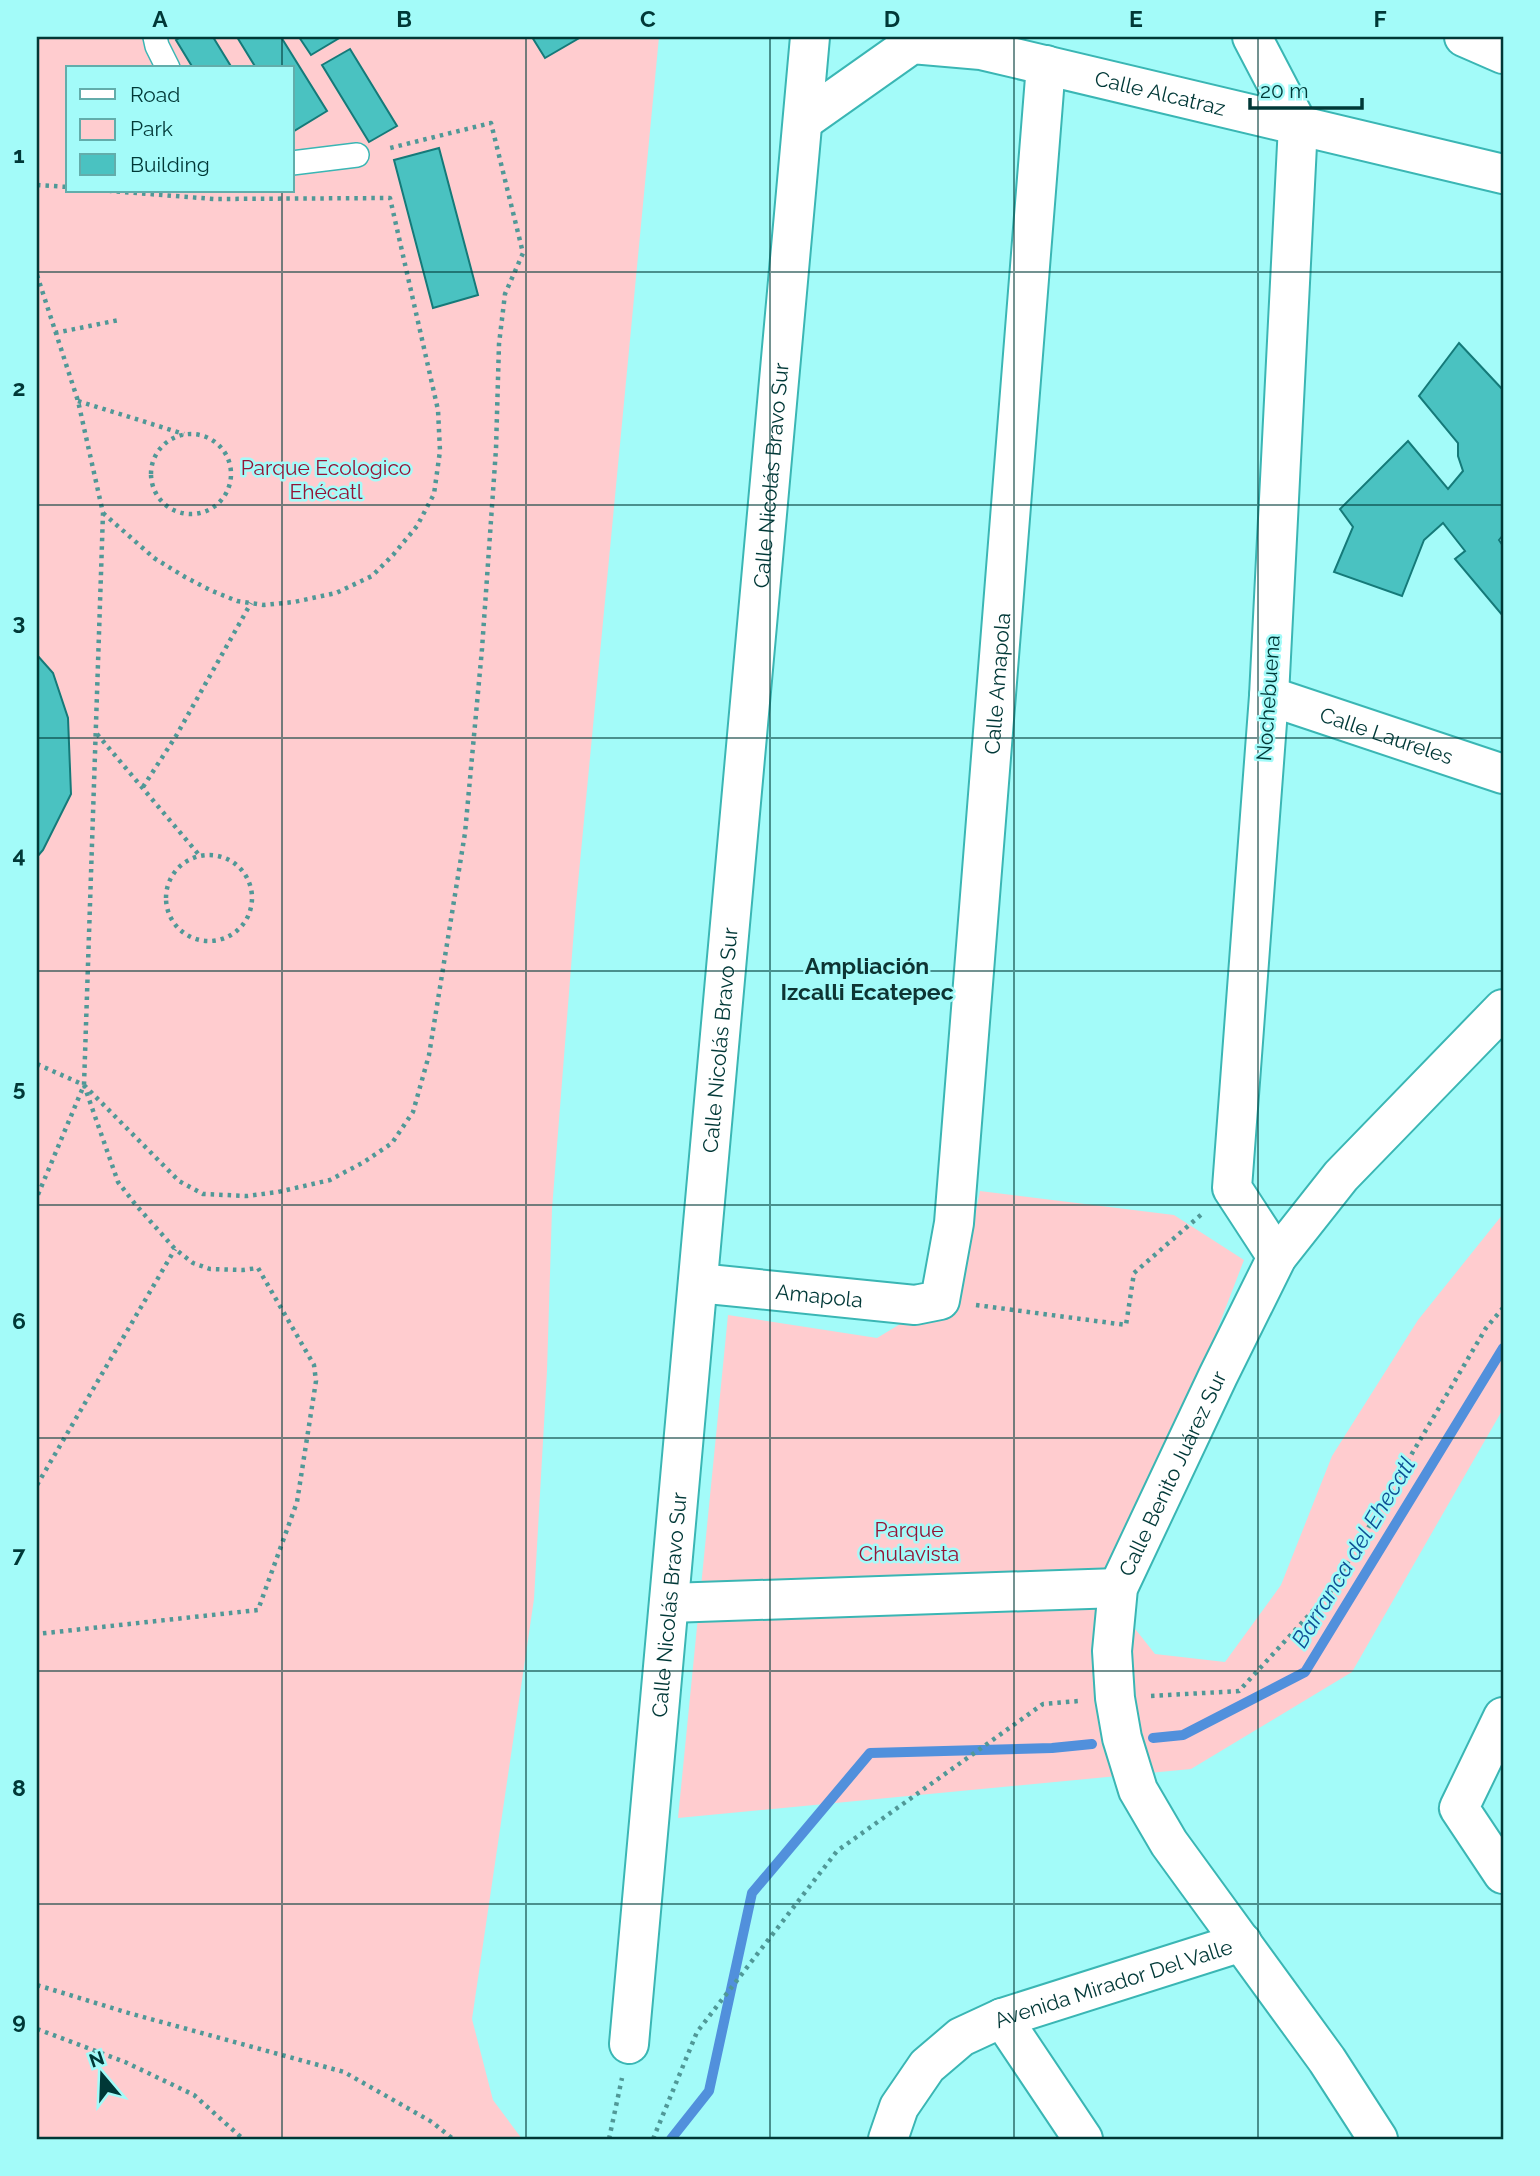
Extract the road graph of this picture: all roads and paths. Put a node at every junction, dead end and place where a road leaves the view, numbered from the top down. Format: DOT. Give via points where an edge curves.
graph roads {
  1 [pos="155,37"];
  2 [pos="810,37"];
  3 [pos="1252,37"];
  4 [pos="1464,37"];
  5 [pos="978,43"];
  6 [pos="1503,54"];
  7 [pos="1046,65"];
  8 [pos="167,66"];
  9 [pos="803,121"];
  10 [pos="1298,125"];
  11 [pos="357,155"];
  12 [pos="294,163"];
  13 [pos="1503,174"];
  14 [pos="37,185"];
  15 [pos="66,187"];
  16 [pos="123,192"];
  17 [pos="37,275"];
  18 [pos="119,320"];
  19 [pos="55,333"];
  20 [pos="78,401"];
  21 [pos="185,434"];
  22 [pos="103,513"];
  23 [pos="251,603"];
  24 [pos="1269,696"];
  25 [pos="97,733"];
  26 [pos="1503,774"];
  27 [pos="143,787"];
  28 [pos="200,856"];
  29 [pos="1503,1009"];
  30 [pos="37,1064"];
  31 [pos="84,1085"];
  32 [pos="46,1175"];
  33 [pos="37,1177"];
  34 [pos="1232,1188"];
  35 [pos="37,1198"];
  36 [pos="175,1249"];
  37 [pos="1277,1257"];
  38 [pos="698,1283"];
  39 [pos="940,1300"];
  40 [pos="37,1485"];
  41 [pos="1118,1588"];
  42 [pos="669,1603"];
  43 [pos="37,1634"];
  44 [pos="1503,1717"];
  45 [pos="1503,1874"];
  46 [pos="1242,1942"];
  47 [pos="37,1985"];
  48 [pos="1002,2018"];
  49 [pos="37,2029"];
  50 [pos="629,2044"];
  51 [pos="243,2139"];
  52 [pos="453,2139"];
  53 [pos="609,2139"];
  54 [pos="888,2139"];
  55 [pos="1083,2139"];
  56 [pos="1378,2139"];
  1 -- 8 [label="lane"];
  2 -- 9 [label="street, Calle Nicolás Bravo Sur"];
  3 -- 10 [label="street"];
  4 -- 6 [label="street"];
  5 -- 7 [label="street, Calle Alcatraz"];
  5 -- 9 [label="street, Calle Alcatraz" via="912,44"];
  7 -- 10 [label="street, Calle Alcatraz"];
  7 -- 39 [label="street, Calle Amapola" via="954,1223"];
  9 -- 38 [label="street, Calle Nicolás Bravo Sur"];
  10 -- 13 [label="street, Calle Alcatraz"];
  10 -- 24 [label="street, Nochebuena"];
  11 -- 12 [label="lane"];
  11 -- 31 [label="path" via="491,123 523,253 505,294 499,344 482,649 465,833 429,1055 413,1112 392,1143 330,1180 247,1196 204,1194 179,1181"];
  14 -- 15 [label="path"];
  16 -- 23 [label="path" via="214,199 390,198 438,410 440,451 434,494 418,526 372,576 335,593 294,602"];
  17 -- 19 [label="path"];
  18 -- 19 [label="path"];
  19 -- 20 [label="path"];
  20 -- 21 [label="path"];
  20 -- 22 [label="path"];
  21 -- 21 [label="path" via="162,445 150,470 151,483 157,495 177,512 204,512 225,496 231,470 228,458 211,438"];
  22 -- 23 [label="path" via="154,558 210,590"];
  22 -- 25 [label="path"];
  23 -- 27 [label="path"];
  24 -- 26 [label="street, Calle Laureles"];
  24 -- 34 [label="street, Nochebuena"];
  25 -- 27 [label="path"];
  25 -- 31 [label="path"];
  27 -- 28 [label="path"];
  28 -- 28 [label="path" via="177,869 166,893 166,906 181,931 209,942 237,931 246,920 251,891 238,866 227,859"];
  29 -- 37 [label="street, Calle Benito Juárez Sur" via="1341,1176"];
  30 -- 31 [label="path"];
  31 -- 32 [label="path"];
  31 -- 36 [label="path" via="118,1182"];
  32 -- 33 [label="path"];
  32 -- 35 [label="path"];
  34 -- 37 [label="street"];
  34 -- 39 [label="path" via="1134,1273 1126,1325"];
  36 -- 40 [label="path"];
  36 -- 43 [label="path" via="210,1269 258,1268 314,1365 316,1381 297,1502 258,1610"];
  37 -- 41 [label="street, Calle Benito Juárez Sur"];
  38 -- 39 [label="street, Amapola" via="915,1305"];
  38 -- 42 [label="street, Calle Nicolás Bravo Sur"];
  41 -- 42 [label="street, Calle Benito Juárez Sur"];
  41 -- 46 [label="street" via="1112,1651 1115,1698 1138,1790 1168,1843"];
  42 -- 50 [label="street, Calle Nicolás Bravo Sur"];
  44 -- 45 [label="street" via="1459,1808"];
  46 -- 48 [label="street, Avenida Mirador Del Valle"];
  46 -- 56 [label="street, Avenida Mirador Del Valle"];
  47 -- 52 [label="path" via="344,2072"];
  48 -- 54 [label="street, Avenida Mirador Del Valle" via="961,2037 927,2066 899,2107"];
  48 -- 55 [label="street"];
  49 -- 51 [label="path" via="125,2062 194,2095"];
  50 -- 53 [label="path"];
}
